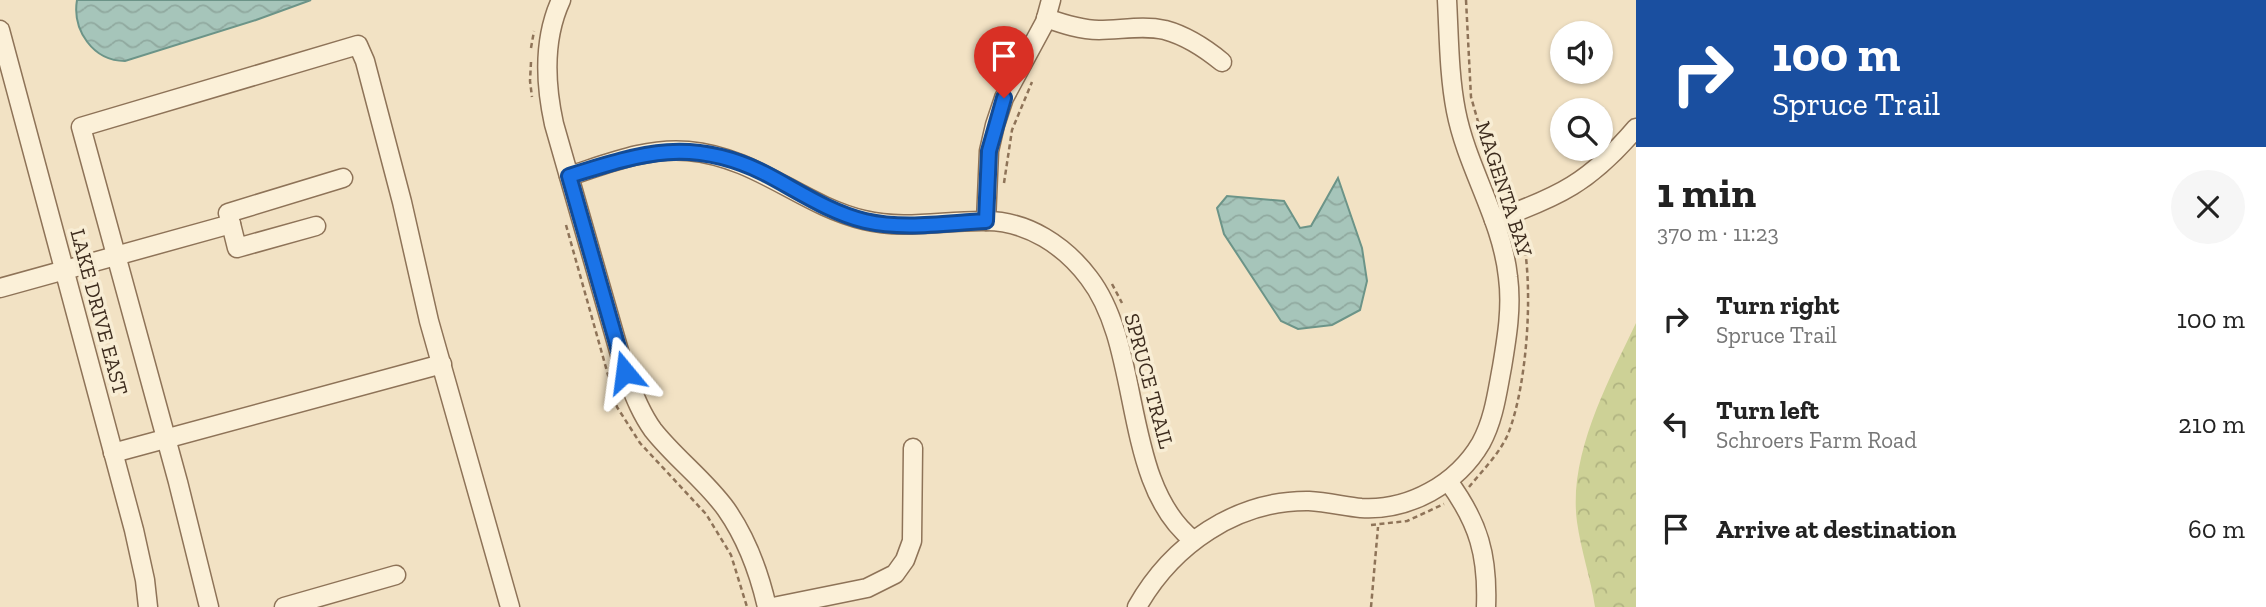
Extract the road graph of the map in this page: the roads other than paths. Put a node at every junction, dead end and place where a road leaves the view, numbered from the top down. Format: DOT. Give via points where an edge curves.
graph roads {
  1 [pos="561,0"];
  2 [pos="1051,0"];
  3 [pos="1447,0"];
  4 [pos="1046,18"];
  5 [pos="0,30"];
  6 [pos="1222,62"];
  7 [pos="1636,128"];
  8 [pos="569,176"];
  9 [pos="343,178"];
  10 [pos="1494,220"];
  11 [pos="986,221"];
  12 [pos="231,224"];
  13 [pos="316,226"];
  14 [pos="117,254"];
  15 [pos="64,269"];
  16 [pos="0,288"];
  17 [pos="442,364"];
  18 [pos="166,438"];
  19 [pos="913,448"];
  20 [pos="113,453"];
  21 [pos="1453,488"];
  22 [pos="1193,540"];
  23 [pos="396,575"];
  24 [pos="148,607"];
  25 [pos="209,607"];
  26 [pos="284,607"];
  27 [pos="510,607"];
  28 [pos="768,607"];
  29 [pos="773,607"];
  30 [pos="1137,607"];
  31 [pos="1486,607"];
  1 -- 8 [label="street" via="550,35 547,85"];
  2 -- 4 [label="street"];
  3 -- 10 [label="street, MAGENTA BAY" via="1456,112"];
  4 -- 6 [label="street" via="1080,29 1164,30 1205,48"];
  4 -- 11 [label="street" via="995,125 989,151"];
  5 -- 15 [label="street, LAKE DRIVE EAST"];
  7 -- 10 [label="street" via="1601,165 1567,190"];
  8 -- 11 [label="street, SPRUCE TRAIL" via="631,157 684,150 738,162 865,221 921,225"];
  8 -- 28 [label="street" via="636,402 653,429 725,508 745,540"];
  9 -- 12 [label="street" via="228,213"];
  10 -- 21 [label="street, MAGENTA BAY" via="1510,305 1497,396 1491,422"];
  11 -- 22 [label="street, SPRUCE TRAIL" via="1029,230 1052,241 1090,278 1112,326 1149,472 1178,528"];
  12 -- 13 [label="street" via="237,248"];
  12 -- 14 [label="street"];
  14 -- 15 [label="street"];
  14 -- 17 [label="street" via="81,127 358,46"];
  14 -- 18 [label="street"];
  15 -- 16 [label="street"];
  15 -- 20 [label="street, LAKE DRIVE EAST"];
  17 -- 18 [label="street"];
  17 -- 27 [label="street"];
  18 -- 20 [label="street"];
  18 -- 25 [label="street"];
  19 -- 29 [label="street" via="912,541 895,574 867,588"];
  20 -- 24 [label="street, LAKE DRIVE EAST" via="140,555"];
  21 -- 22 [label="street, MAGENTA BAY" via="1396,505 1277,504 1247,511"];
  21 -- 31 [label="street" via="1480,538 1486,562"];
  22 -- 30 [label="street, MAGENTA BAY" via="1157,576"];
  23 -- 26 [label="street"];
}
